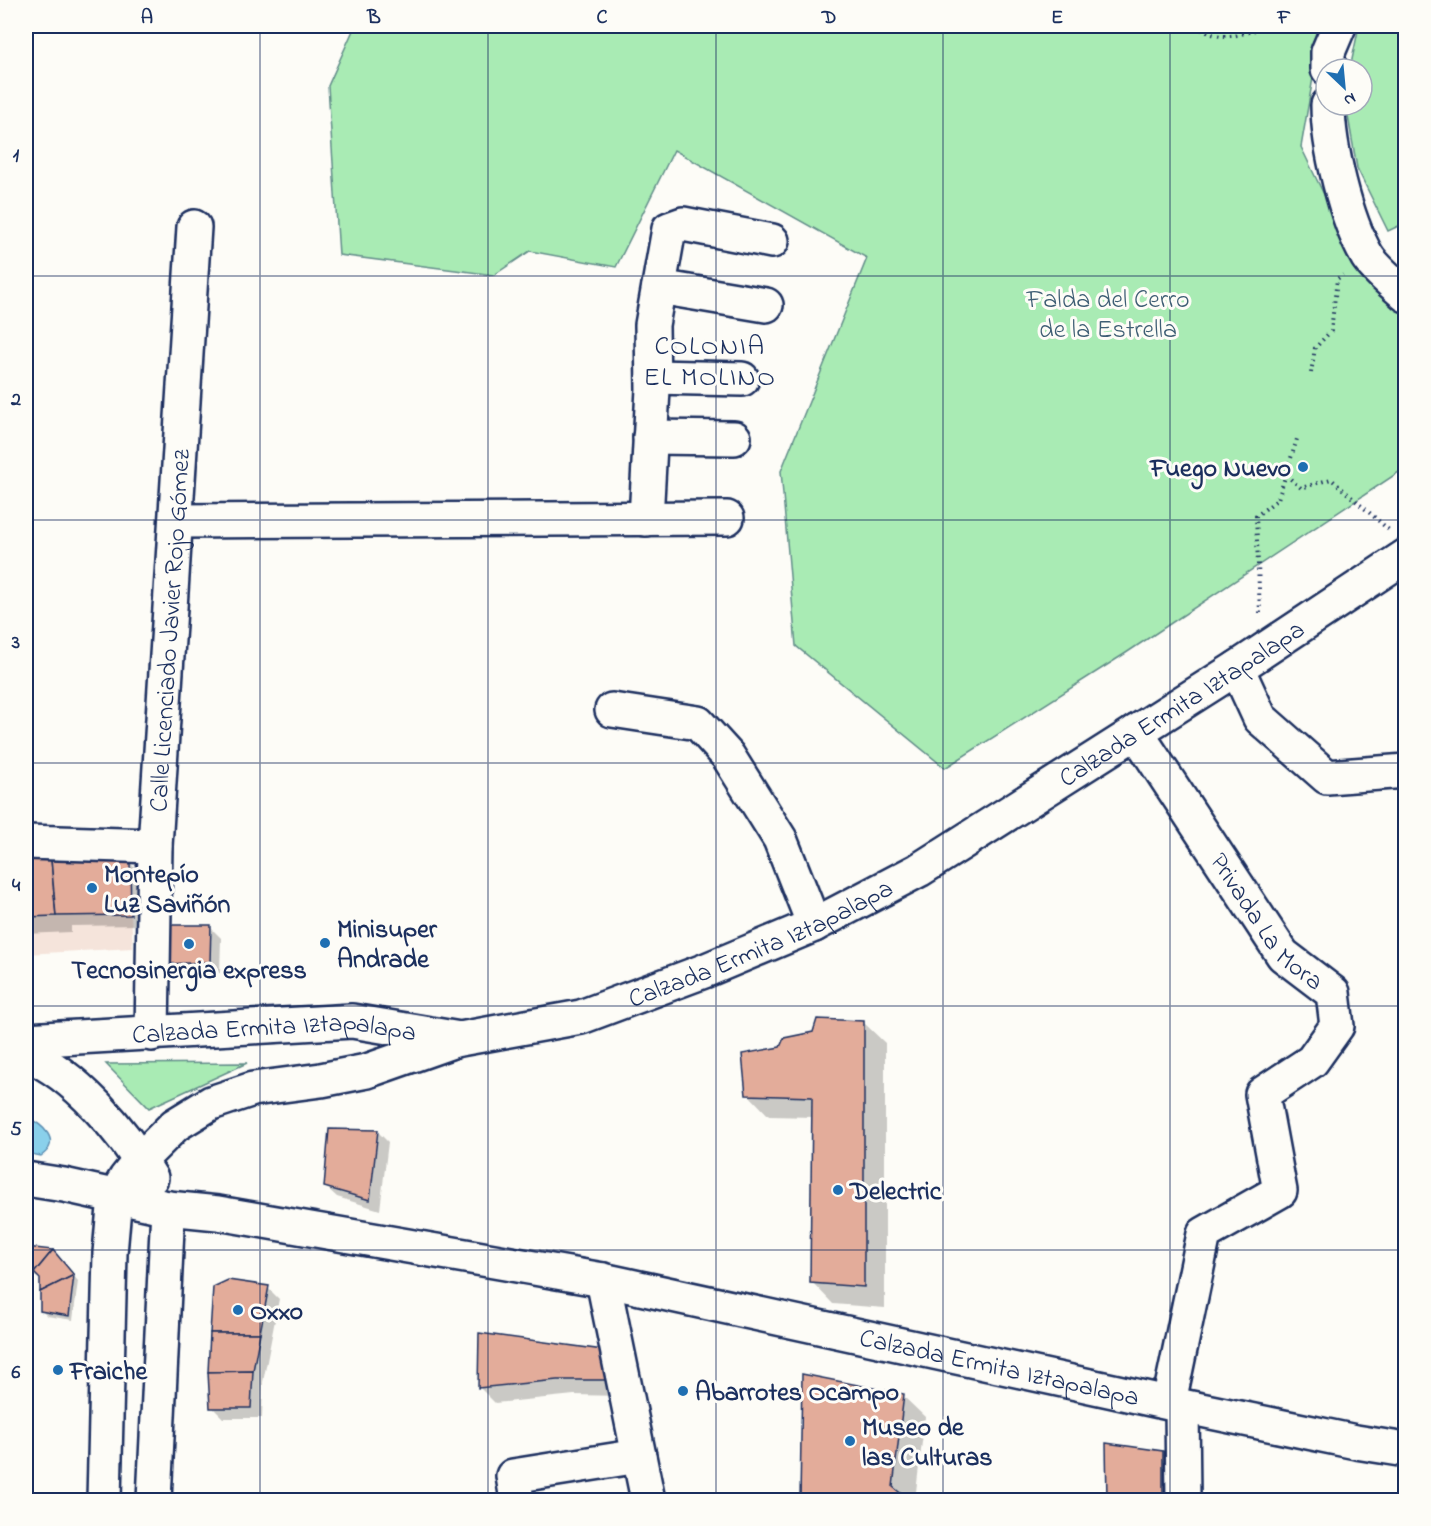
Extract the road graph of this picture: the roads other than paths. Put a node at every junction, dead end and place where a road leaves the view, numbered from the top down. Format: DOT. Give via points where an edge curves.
graph roads {
  1 [pos="1339,26"];
  2 [pos="1328,57"];
  3 [pos="1328,117"];
  4 [pos="194,227"];
  5 [pos="772,241"];
  6 [pos="659,288"];
  7 [pos="1406,295"];
  8 [pos="766,305"];
  9 [pos="653,377"];
  10 [pos="742,379"];
  11 [pos="650,437"];
  12 [pos="734,438"];
  13 [pos="727,518"];
  14 [pos="646,519"];
  15 [pos="176,521"];
  16 [pos="1401,547"];
  17 [pos="1250,659"];
  18 [pos="612,710"];
  19 [pos="1136,732"];
  20 [pos="1406,771"];
  21 [pos="26,842"];
  22 [pos="155,846"];
  23 [pos="814,925"];
  24 [pos="152,1034"];
  25 [pos="460,1039"];
  26 [pos="26,1040"];
  27 [pos="26,1054"];
  28 [pos="139,1161"];
  29 [pos="26,1179"];
  30 [pos="115,1196"];
  31 [pos="168,1208"];
  32 [pos="603,1280"];
  33 [pos="1175,1404"];
  34 [pos="1406,1450"];
  35 [pos="105,1452"];
  36 [pos="639,1455"];
  37 [pos="155,1456"];
  38 [pos="104,1500"];
  39 [pos="154,1500"];
  40 [pos="517,1500"];
  41 [pos="648,1500"];
  42 [pos="1183,1500"];
  1 -- 2 [label="main road"];
  3 -- 7 [label="main road" via="1344,201 1368,257"];
  4 -- 15 [label="main road, Calle Licenciado Javier Rojo Gómez"];
  5 -- 6 [label="main road" via="683,224 669,229"];
  6 -- 8 [label="main road"];
  6 -- 9 [label="main road" via="652,325"];
  9 -- 10 [label="main road"];
  9 -- 11 [label="main road"];
  11 -- 12 [label="main road"];
  11 -- 14 [label="main road"];
  13 -- 14 [label="main road"];
  14 -- 15 [label="main road"];
  15 -- 22 [label="main road, Calle Licenciado Javier Rojo Gómez"];
  16 -- 17 [label="main road, Calzada Ermita Iztapalapa"];
  17 -- 19 [label="main road, Calzada Ermita Iztapalapa"];
  17 -- 20 [label="main road" via="1260,718 1327,777"];
  18 -- 23 [label="main road" via="698,723 728,756 780,840"];
  19 -- 23 [label="main road, Calzada Ermita Iztapalapa" via="919,870"];
  19 -- 33 [label="main road, Privada La Mora" via="1283,955 1333,993 1337,1026 1312,1061 1262,1094 1280,1191 1204,1234"];
  21 -- 22 [label="main road"];
  22 -- 24 [label="main road, Calle Licenciado Javier Rojo Gómez"];
  23 -- 25 [label="main road, Calzada Ermita Iztapalapa" via="581,1017"];
  24 -- 25 [label="main road, Calzada Ermita Iztapalapa" via="352,1021"];
  24 -- 26 [label="main road, Calzada Ermita Iztapalapa"];
  25 -- 28 [label="main road" via="367,1071 231,1095 175,1125"];
  27 -- 28 [label="main road" via="79,1088"];
  28 -- 30 [label="main road"];
  28 -- 31 [label="main road"];
  29 -- 30 [label="main road, Calzada Ermita Iztapalapa"];
  30 -- 31 [label="main road, Calzada Ermita Iztapalapa"];
  30 -- 35 [label="main road"];
  31 -- 32 [label="main road, Calzada Ermita Iztapalapa" via="218,1213"];
  31 -- 37 [label="main road"];
  32 -- 33 [label="main road, Calzada Ermita Iztapalapa"];
  32 -- 36 [label="main road"];
  33 -- 34 [label="main road, Calzada Ermita Iztapalapa"];
  33 -- 42 [label="main road, Privada La Mora"];
  35 -- 37 [label="main road"];
  35 -- 38 [label="main road"];
  36 -- 40 [label="main road" via="513,1476"];
  36 -- 41 [label="main road"];
  37 -- 39 [label="main road"];
}
